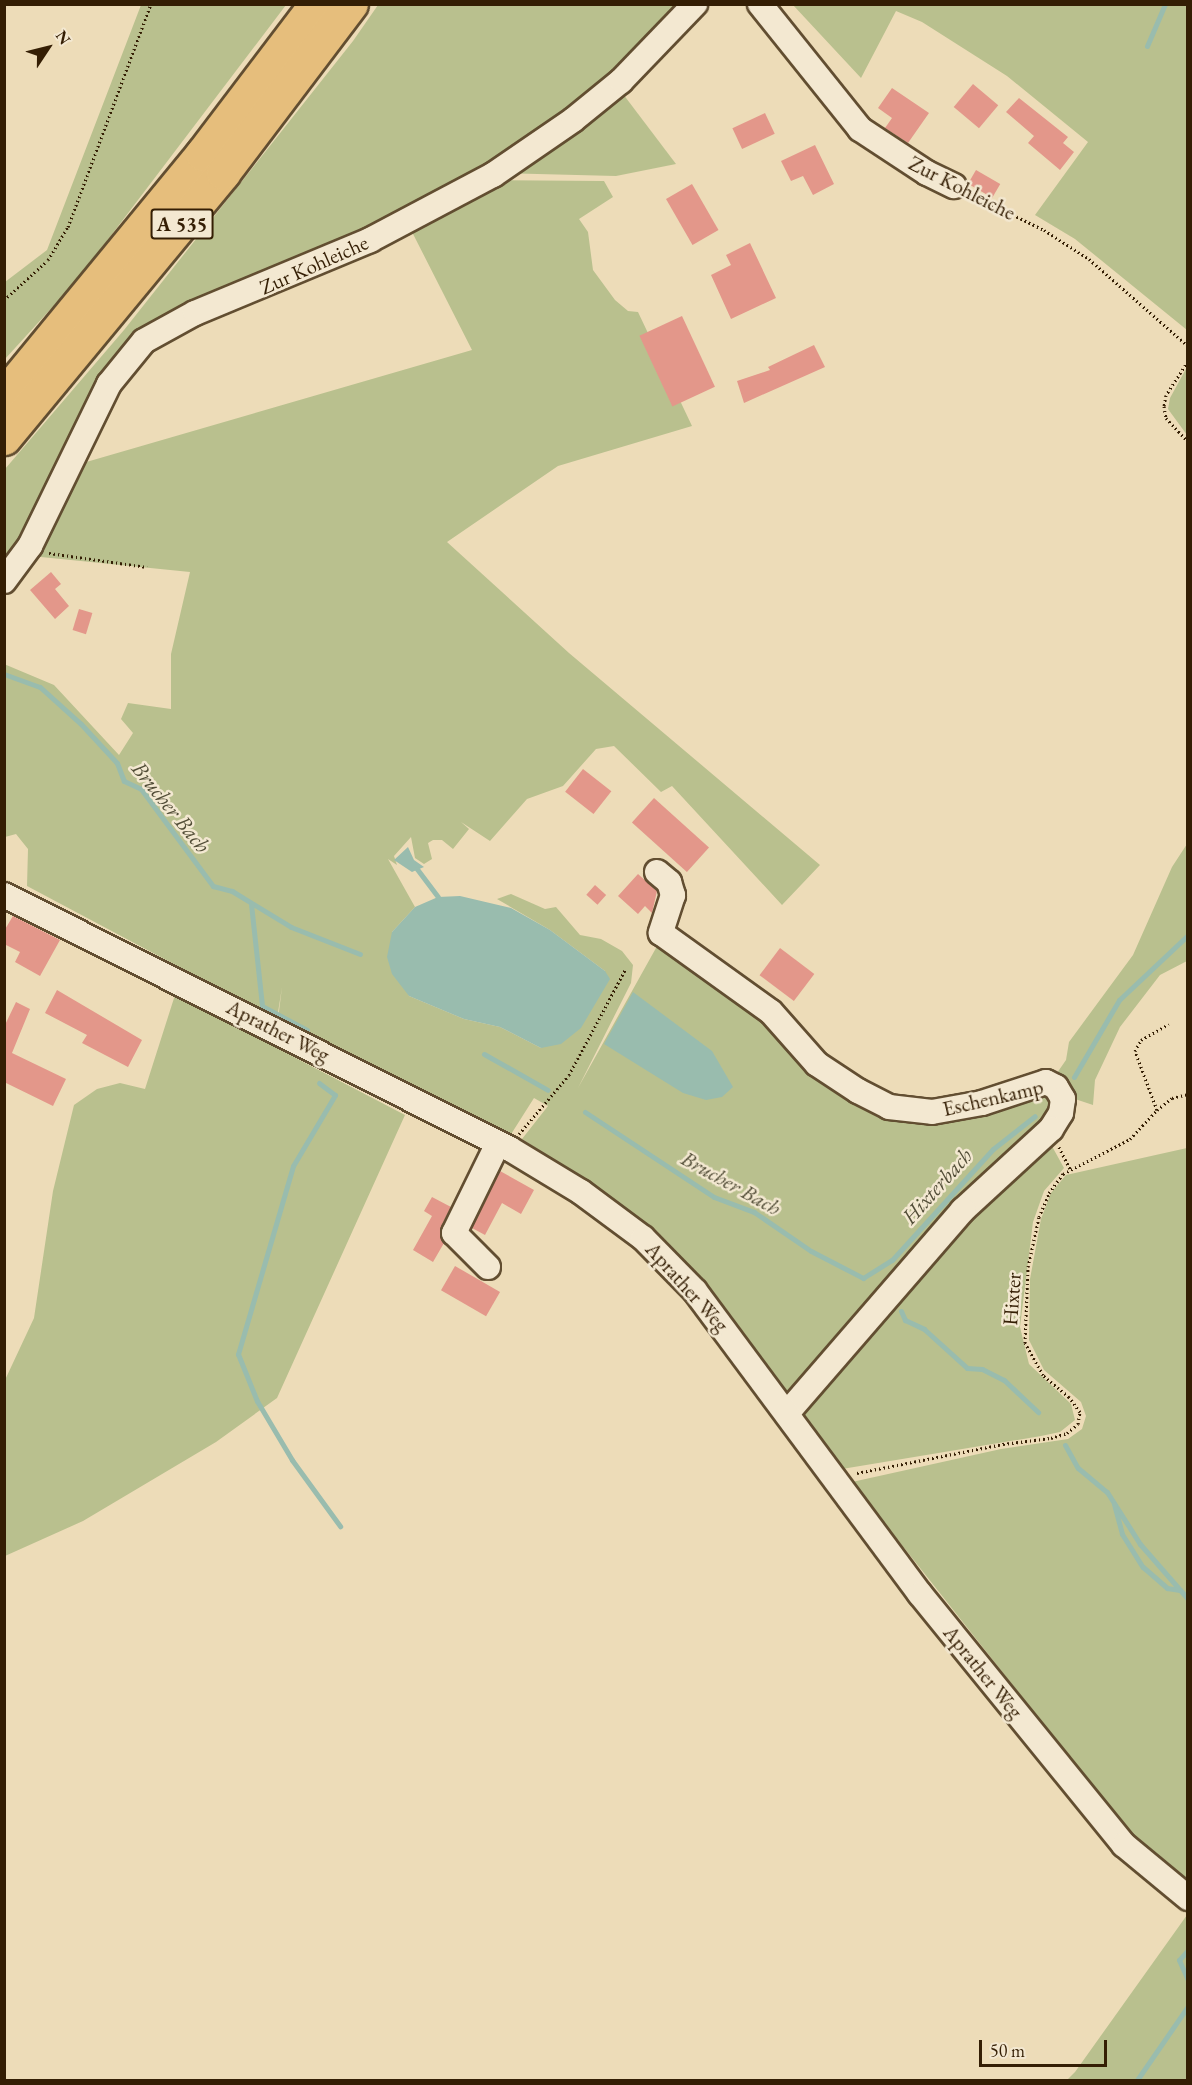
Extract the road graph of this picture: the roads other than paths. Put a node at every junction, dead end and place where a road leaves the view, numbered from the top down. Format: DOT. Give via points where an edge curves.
graph roads {
  1 [pos="316,4"];
  2 [pos="351,4"];
  3 [pos="695,4"];
  4 [pos="760,4"];
  5 [pos="954,186"];
  6 [pos="4,395"];
  7 [pos="4,438"];
  8 [pos="4,581"];
  9 [pos="657,872"];
  10 [pos="4,895"];
  11 [pos="504,1146"];
  12 [pos="488,1267"];
  13 [pos="788,1412"];
  14 [pos="1188,1898"];
  1 -- 6 [label="highway, A 535" via="202,154"];
  2 -- 7 [label="highway, A 535" via="223,173"];
  3 -- 8 [label="street, Zur Kohleiche" via="621,81 573,120 493,175 370,240 195,314 144,341 109,384 30,546"];
  4 -- 5 [label="street, Zur Kohleiche" via="860,129"];
  9 -- 13 [label="street, Eschenkamp" via="669,882 673,895 661,933 771,1012 817,1064 858,1091 889,1107 932,1112 982,1103 1046,1082 1056,1087 1063,1099 1061,1113 1051,1129 970,1202"];
  10 -- 11 [label="street, Aprather Weg"];
  11 -- 12 [label="street" via="454,1231 457,1240"];
  11 -- 13 [label="street, Aprather Weg" via="581,1192 643,1238 695,1291"];
  13 -- 14 [label="street, Aprather Weg" via="920,1594 1116,1836"];
}
